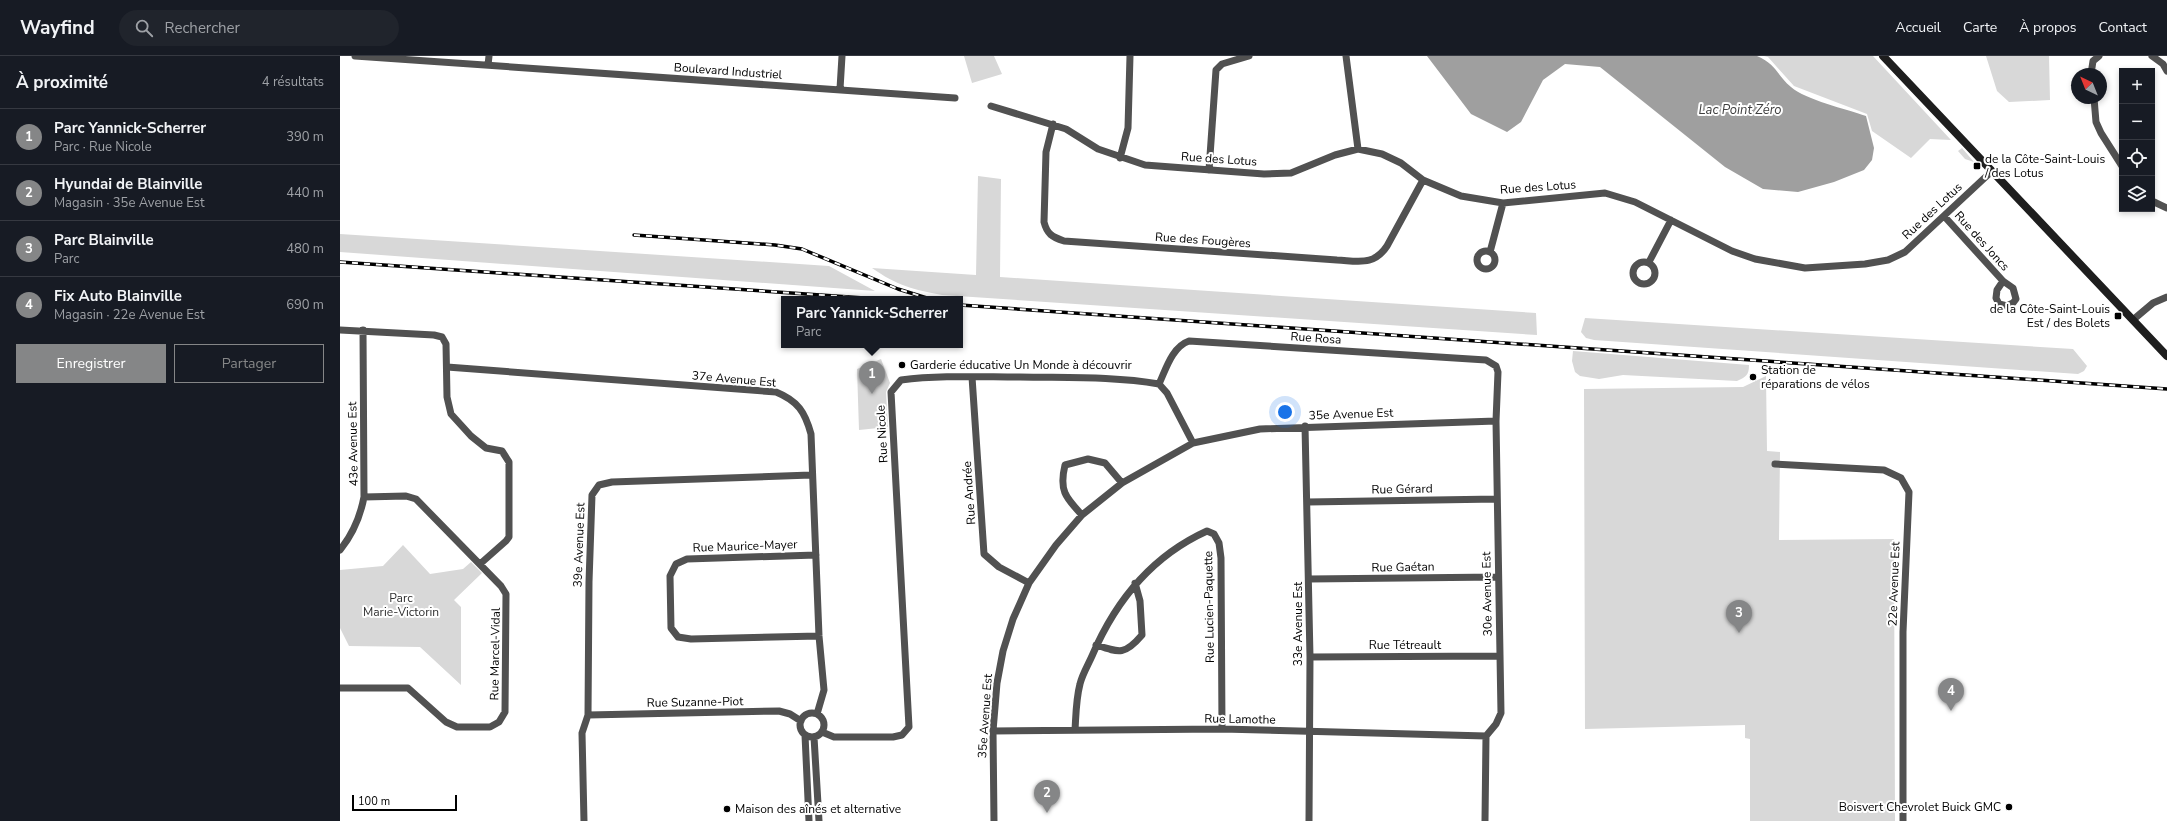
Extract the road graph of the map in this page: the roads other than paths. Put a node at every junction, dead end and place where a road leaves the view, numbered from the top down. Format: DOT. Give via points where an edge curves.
graph roads {
  1 [pos="355,56"];
  2 [pos="489,56"];
  3 [pos="842,56"];
  4 [pos="1130,56"];
  5 [pos="1249,56"];
  6 [pos="1346,56"];
  7 [pos="1883,56"];
  8 [pos="2099,56"];
  9 [pos="2152,56"];
  10 [pos="488,65"];
  11 [pos="2092,68"];
  12 [pos="2167,71"];
  13 [pos="840,89"];
  14 [pos="955,98"];
  15 [pos="2094,104"];
  16 [pos="991,106"];
  17 [pos="1053,124"];
  18 [pos="1358,149"];
  19 [pos="1120,158"];
  20 [pos="2119,161"];
  21 [pos="1209,170"];
  22 [pos="1992,171"];
  23 [pos="1423,180"];
  24 [pos="2155,202"];
  25 [pos="1503,203"];
  26 [pos="2167,208"];
  27 [pos="1944,216"];
  28 [pos="1671,220"];
  29 [pos="1490,252"];
  30 [pos="1649,262"];
  31 [pos="2003,281"];
  32 [pos="2167,297"];
  33 [pos="2134,319"];
  34 [pos="340,330"];
  35 [pos="362,330"];
  36 [pos="2167,356"];
  37 [pos="1495,364"];
  38 [pos="447,367"];
  39 [pos="972,377"];
  40 [pos="1159,384"];
  41 [pos="1496,421"];
  42 [pos="1305,426"];
  43 [pos="1193,443"];
  44 [pos="1775,464"];
  45 [pos="811,475"];
  46 [pos="1122,484"];
  47 [pos="364,497"];
  48 [pos="1497,499"];
  49 [pos="1308,502"];
  50 [pos="1082,515"];
  51 [pos="340,550"];
  52 [pos="816,555"];
  53 [pos="480,564"];
  54 [pos="1498,577"];
  55 [pos="1309,579"];
  56 [pos="1029,583"];
  57 [pos="1135,583"];
  58 [pos="819,636"];
  59 [pos="1096,645"];
  60 [pos="1500,656"];
  61 [pos="1310,657"];
  62 [pos="340,688"];
  63 [pos="817,714"];
  64 [pos="588,715"];
  65 [pos="801,721"];
  66 [pos="1222,729"];
  67 [pos="1075,730"];
  68 [pos="993,731"];
  69 [pos="1308,731"];
  70 [pos="822,732"];
  71 [pos="805,735"];
  72 [pos="1486,736"];
  73 [pos="814,737"];
  74 [pos="808,795"];
  75 [pos="818,795"];
  76 [pos="584,821"];
  77 [pos="809,821"];
  78 [pos="819,821"];
  79 [pos="994,821"];
  80 [pos="1309,821"];
  81 [pos="1485,821"];
  82 [pos="1903,821"];
  1 -- 10 [label="street, Boulevard Industriel"];
  2 -- 10 [label="street"];
  3 -- 13 [label="street"];
  4 -- 19 [label="street" via="1128,128"];
  5 -- 21 [label="street" via="1222,64 1216,70"];
  6 -- 18 [label="street"];
  7 -- 22 [label="street"];
  8 -- 11 [label="street" via="2093,61"];
  9 -- 12 [label="street" via="2163,64"];
  10 -- 13 [label="street, Boulevard Industriel"];
  13 -- 14 [label="street, Boulevard Industriel"];
  15 -- 20 [label="street" via="2096,122"];
  16 -- 17 [label="street, Rue des Lotus"];
  17 -- 19 [label="street, Rue des Lotus"];
  17 -- 23 [label="street, Rue des Fougères" via="1046,152 1044,222 1047,232 1064,241 1337,260 1373,260 1381,256"];
  18 -- 21 [label="street, Rue des Lotus" via="1335,155 1291,173"];
  18 -- 23 [label="street, Rue des Lotus" via="1389,157"];
  19 -- 21 [label="street, Rue des Lotus" via="1145,165"];
  22 -- 27 [label="street, Rue des Lotus"];
  22 -- 33 [label="street"];
  23 -- 25 [label="street, Rue des Lotus" via="1461,196"];
  24 -- 26 [label="street"];
  25 -- 28 [label="street, Rue des Lotus" via="1605,193 1635,202"];
  25 -- 29 [label="street"];
  27 -- 28 [label="street, Rue des Lotus" via="1905,252 1888,260 1805,268 1755,259 1732,251"];
  27 -- 31 [label="street, Rue des Joncs"];
  28 -- 30 [label="street"];
  32 -- 33 [label="street" via="2153,303"];
  33 -- 36 [label="street"];
  34 -- 35 [label="street"];
  35 -- 38 [label="street" via="442,337 446,344"];
  35 -- 47 [label="street, 43e Avenue Est"];
  37 -- 40 [label="street, Rue Rosa" via="1486,360 1189,341 1176,349"];
  37 -- 41 [label="street, 30e Avenue Est" via="1498,372"];
  38 -- 45 [label="street, 37e Avenue Est" via="776,392 789,399 806,416 811,434"];
  38 -- 53 [label="street" via="447,397 451,414 471,436 486,448 502,451 509,462 509,536"];
  39 -- 40 [label="street, Rue Nicole" via="1095,378"];
  39 -- 56 [label="street, Rue Andrée" via="984,554 1000,567"];
  39 -- 70 [label="street, Rue Nicole" via="901,380 891,392 909,727 902,735 893,737 834,737"];
  40 -- 43 [label="street"];
  41 -- 42 [label="street, 35e Avenue Est"];
  41 -- 48 [label="street, 30e Avenue Est"];
  42 -- 43 [label="street, 35e Avenue Est" via="1260,430"];
  42 -- 49 [label="street, 33e Avenue Est"];
  43 -- 46 [label="street, 35e Avenue Est"];
  44 -- 82 [label="street, 22e Avenue Est" via="1884,470 1901,478 1909,492 1904,632"];
  45 -- 52 [label="street, 37e Avenue Est"];
  45 -- 64 [label="street, 39e Avenue Est" via="612,482 599,485 592,495 588,582"];
  46 -- 50 [label="street, 35e Avenue Est"];
  46 -- 50 [label="street" via="1105,462 1088,459 1065,465 1061,480 1065,496"];
  47 -- 51 [label="street, 43e Avenue Est" via="361,515"];
  47 -- 53 [label="street, Rue Marcel-Vidal" via="406,496 416,499"];
  48 -- 49 [label="street, Rue Gérard"];
  48 -- 54 [label="street, 30e Avenue Est"];
  49 -- 55 [label="street, 33e Avenue Est"];
  50 -- 56 [label="street, 35e Avenue Est" via="1056,545"];
  52 -- 58 [label="street, 37e Avenue Est"];
  52 -- 58 [label="street, Rue Maurice-Mayer" via="687,559 676,564 670,576 671,628 678,637 691,639"];
  53 -- 62 [label="street, Rue Marcel-Vidal" via="502,586 506,594 505,712 499,722 490,727 457,727 446,722 408,688"];
  54 -- 55 [label="street, Rue Gaétan"];
  54 -- 60 [label="street, 30e Avenue Est"];
  55 -- 61 [label="street, 33e Avenue Est"];
  56 -- 68 [label="street, 35e Avenue Est" via="1013,619 1003,651"];
  57 -- 59 [label="street, Rue Lucien-Paquette" via="1111,617"];
  57 -- 59 [label="street" via="1140,601 1142,635 1131,648 1115,651"];
  57 -- 66 [label="street, Rue Lucien-Paquette" via="1162,558 1207,531 1214,534 1219,543 1221,558"];
  58 -- 63 [label="street, 37e Avenue Est" via="824,690"];
  59 -- 67 [label="street, Rue Lucien-Paquette" via="1080,684"];
  60 -- 61 [label="street, Rue Tétreault"];
  60 -- 72 [label="street, 30e Avenue Est" via="1501,713"];
  61 -- 69 [label="street, 33e Avenue Est"];
  63 -- 65 [label="street" via="808,714"];
  63 -- 70 [label="street" via="824,721"];
  64 -- 65 [label="street, Rue Suzanne-Piot" via="779,711"];
  64 -- 76 [label="street, 39e Avenue Est" via="582,733"];
  65 -- 71 [label="street" via="801,731"];
  66 -- 67 [label="street, Rue Lamothe"];
  66 -- 69 [label="street, Rue Lamothe"];
  67 -- 68 [label="street, Rue Lamothe"];
  68 -- 79 [label="street, 35e Avenue Est"];
  69 -- 72 [label="street, Rue Lamothe"];
  69 -- 80 [label="street, 33e Avenue Est"];
  70 -- 73 [label="street"];
  71 -- 73 [label="street"];
  71 -- 74 [label="street"];
  72 -- 81 [label="street"];
  73 -- 75 [label="street"];
  74 -- 75 [label="street"];
  74 -- 77 [label="street"];
  75 -- 78 [label="street"];
}
